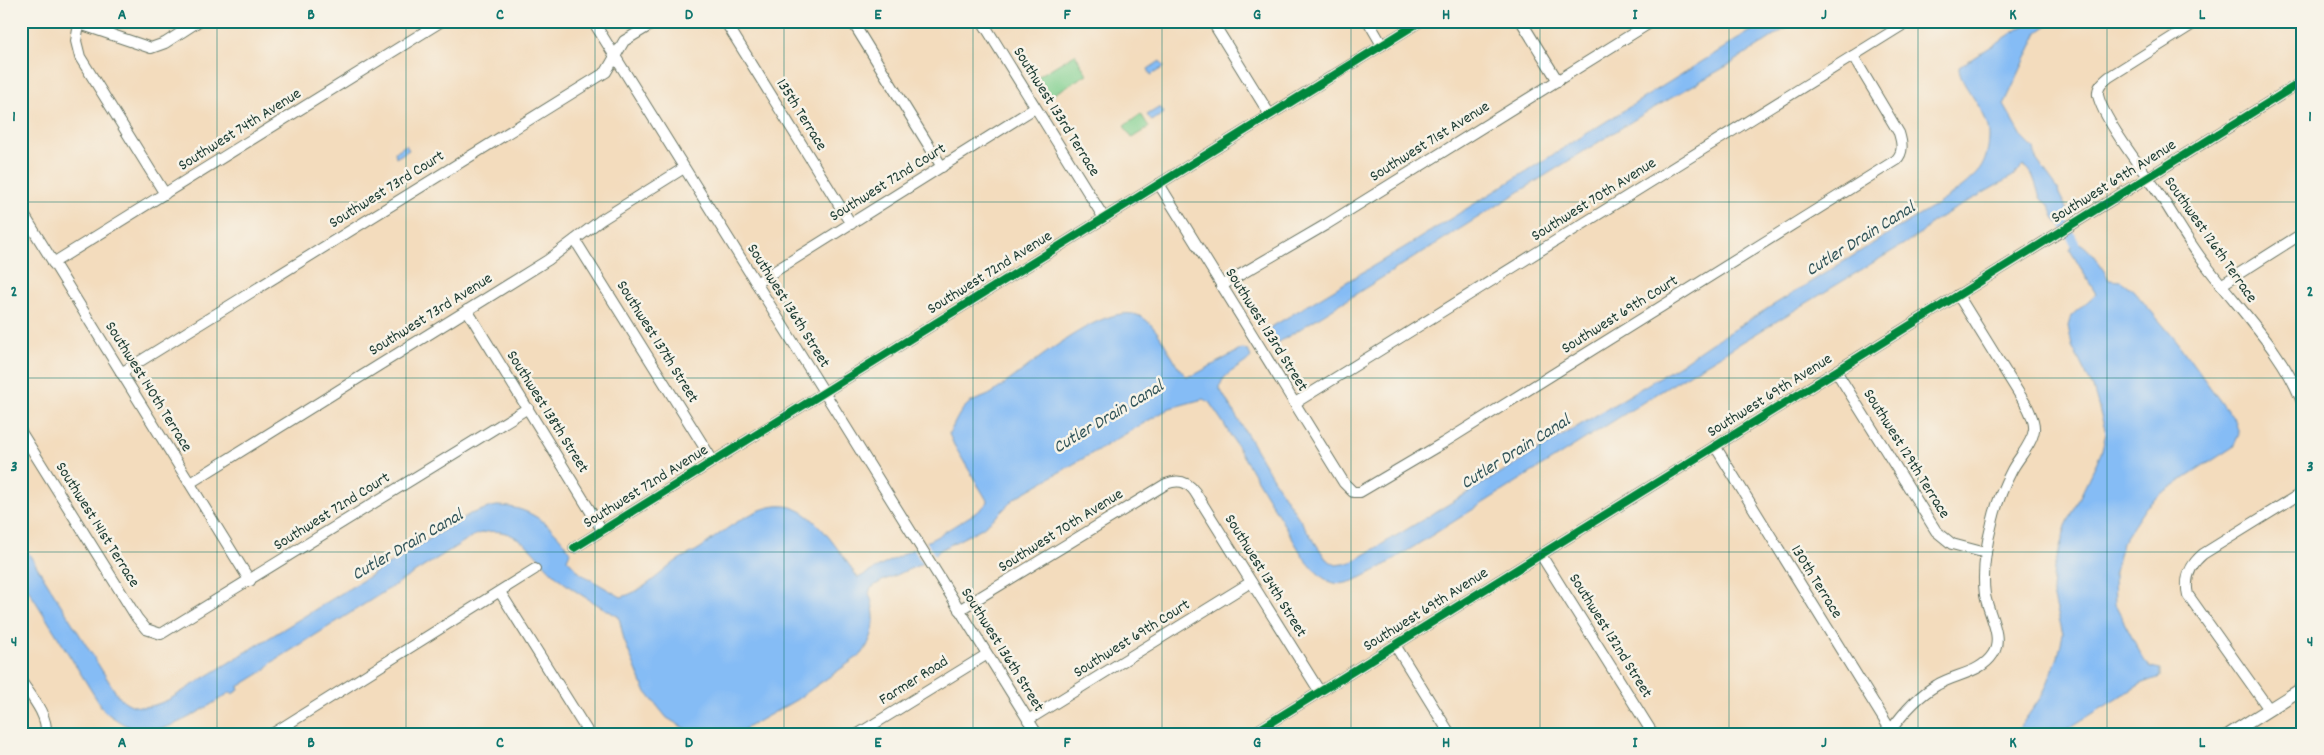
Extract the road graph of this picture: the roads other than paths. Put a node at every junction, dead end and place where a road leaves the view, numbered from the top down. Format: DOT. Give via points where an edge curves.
graph roads {
  1 [pos="199,21"];
  2 [pos="442,21"];
  3 [pos="593,21"];
  4 [pos="657,21"];
  5 [pos="725,21"];
  6 [pos="852,21"];
  7 [pos="982,21"];
  8 [pos="1212,21"];
  9 [pos="1368,21"];
  10 [pos="1421,21"];
  11 [pos="1521,21"];
  12 [pos="1653,21"];
  13 [pos="1909,21"];
  14 [pos="2198,21"];
  15 [pos="75,23"];
  16 [pos="1382,45"];
  17 [pos="614,56"];
  18 [pos="1853,56"];
  19 [pos="1558,81"];
  20 [pos="2303,81"];
  21 [pos="1035,108"];
  22 [pos="1270,115"];
  23 [pos="942,167"];
  24 [pos="684,168"];
  25 [pos="2148,178"];
  26 [pos="1159,184"];
  27 [pos="165,194"];
  28 [pos="21,210"];
  29 [pos="1104,218"];
  30 [pos="851,224"];
  31 [pos="2303,233"];
  32 [pos="576,240"];
  33 [pos="53,263"];
  34 [pos="756,284"];
  35 [pos="2221,285"];
  36 [pos="1221,286"];
  37 [pos="1958,296"];
  38 [pos="467,310"];
  39 [pos="1836,371"];
  40 [pos="122,373"];
  41 [pos="824,393"];
  42 [pos="1295,404"];
  43 [pos="2303,406"];
  44 [pos="528,408"];
  45 [pos="21,432"];
  46 [pos="1715,446"];
  47 [pos="713,461"];
  48 [pos="2303,477"];
  49 [pos="1180,481"];
  50 [pos="190,483"];
  51 [pos="1350,491"];
  52 [pos="2301,493"];
  53 [pos="602,530"];
  54 [pos="574,548"];
  55 [pos="1986,553"];
  56 [pos="1542,555"];
  57 [pos="535,570"];
  58 [pos="250,580"];
  59 [pos="1251,582"];
  60 [pos="500,592"];
  61 [pos="959,610"];
  62 [pos="150,632"];
  63 [pos="1395,646"];
  64 [pos="986,654"];
  65 [pos="21,681"];
  66 [pos="2303,688"];
  67 [pos="1320,692"];
  68 [pos="2270,709"];
  69 [pos="1028,720"];
  70 [pos="46,732"];
  71 [pos="1892,732"];
  72 [pos="2238,732"];
  73 [pos="272,734"];
  74 [pos="589,734"];
  75 [pos="858,734"];
  76 [pos="1036,734"];
  77 [pos="1252,734"];
  78 [pos="1450,734"];
  79 [pos="1653,734"];
  1 -- 15 [label="street" via="154,48"];
  2 -- 27 [label="street, Southwest 74th Avenue"];
  3 -- 17 [label="street, Southwest 136th Street"];
  4 -- 17 [label="street, Southwest 73rd Court" via="624,41"];
  5 -- 30 [label="street, 135th Terrace"];
  6 -- 23 [label="street"];
  7 -- 21 [label="street, Southwest 133rd Terrace"];
  8 -- 22 [label="street"];
  9 -- 16 [label="street"];
  10 -- 16 [label="street, Southwest 72nd Avenue"];
  11 -- 19 [label="street"];
  12 -- 19 [label="street, Southwest 71st Avenue"];
  13 -- 18 [label="street, Southwest 70th Avenue"];
  14 -- 25 [label="street, Southwest 126th Terrace" via="2109,77 2098,90 2101,104"];
  15 -- 27 [label="street" via="80,57"];
  16 -- 22 [label="street, Southwest 72nd Avenue"];
  17 -- 24 [label="street, Southwest 136th Street"];
  17 -- 40 [label="street, Southwest 73rd Court" via="606,72"];
  18 -- 42 [label="street, Southwest 70th Avenue"];
  18 -- 51 [label="street, Southwest 69th Court" via="1896,126 1901,153 1892,163 1377,483 1360,492"];
  19 -- 36 [label="street, Southwest 71st Avenue"];
  20 -- 25 [label="street, Southwest 69th Avenue"];
  21 -- 23 [label="street, Southwest 72nd Court"];
  21 -- 29 [label="street, Southwest 133rd Terrace"];
  22 -- 26 [label="street, Southwest 72nd Avenue"];
  23 -- 30 [label="street, Southwest 72nd Court"];
  24 -- 32 [label="street, Southwest 73rd Avenue" via="601,220"];
  24 -- 34 [label="street, Southwest 136th Street"];
  25 -- 35 [label="street, Southwest 126th Terrace"];
  25 -- 37 [label="street, Southwest 69th Avenue"];
  26 -- 29 [label="street, Southwest 72nd Avenue"];
  26 -- 36 [label="street, Southwest 133rd Street"];
  27 -- 33 [label="street, Southwest 74th Avenue"];
  28 -- 33 [label="street, Southwest 140th Terrace"];
  29 -- 41 [label="street, Southwest 72nd Avenue"];
  30 -- 34 [label="street, Southwest 72nd Court"];
  31 -- 35 [label="street"];
  32 -- 38 [label="street, Southwest 73rd Avenue"];
  32 -- 47 [label="street, Southwest 137th Street"];
  33 -- 40 [label="street, Southwest 140th Terrace"];
  34 -- 41 [label="street, Southwest 136th Street"];
  35 -- 43 [label="street, Southwest 126th Terrace" via="2288,373"];
  36 -- 42 [label="street, Southwest 133rd Street"];
  37 -- 39 [label="street, Southwest 69th Avenue"];
  37 -- 55 [label="street" via="2028,408 2034,424 2030,441 1999,500"];
  38 -- 44 [label="street, Southwest 138th Street"];
  38 -- 50 [label="street, Southwest 73rd Avenue"];
  39 -- 46 [label="street, Southwest 69th Avenue"];
  39 -- 55 [label="street, Southwest 129th Terrace" via="1936,531 1952,544"];
  40 -- 50 [label="street, Southwest 140th Terrace"];
  41 -- 47 [label="street, Southwest 72nd Avenue"];
  41 -- 61 [label="street, Southwest 136th Street"];
  42 -- 51 [label="street, Southwest 133rd Street"];
  44 -- 53 [label="street, Southwest 138th Street"];
  44 -- 58 [label="street, Southwest 72nd Court"];
  45 -- 62 [label="street, Southwest 141st Terrace" via="137,618"];
  46 -- 56 [label="street, Southwest 69th Avenue"];
  46 -- 71 [label="street, 130th Terrace"];
  47 -- 53 [label="street, Southwest 72nd Avenue"];
  48 -- 52 [label="street"];
  49 -- 59 [label="street, Southwest 134th Street" via="1195,492"];
  49 -- 61 [label="street, Southwest 70th Avenue" via="1166,484"];
  50 -- 58 [label="street, Southwest 140th Terrace"];
  52 -- 68 [label="street" via="2197,559 2187,580 2188,595"];
  53 -- 54 [label="street, Southwest 72nd Avenue"];
  55 -- 71 [label="street" via="1985,594 1996,640 1993,654 1975,669 1926,692"];
  56 -- 63 [label="street, Southwest 69th Avenue"];
  56 -- 79 [label="street, Southwest 132nd Street"];
  57 -- 60 [label="street"];
  58 -- 62 [label="street, Southwest 72nd Court" via="164,633"];
  59 -- 67 [label="street, Southwest 134th Street"];
  59 -- 69 [label="street, Southwest 69th Court"];
  60 -- 73 [label="street"];
  60 -- 74 [label="street"];
  61 -- 64 [label="street, Southwest 136th Street"];
  63 -- 67 [label="street, Southwest 69th Avenue"];
  63 -- 78 [label="street"];
  64 -- 69 [label="street, Southwest 136th Street"];
  64 -- 75 [label="street, Farmer Road"];
  65 -- 70 [label="street" via="41,712"];
  66 -- 68 [label="main road"];
  67 -- 77 [label="street, Southwest 69th Avenue"];
  68 -- 72 [label="main road"];
  69 -- 76 [label="street, Southwest 136th Street"];
}
